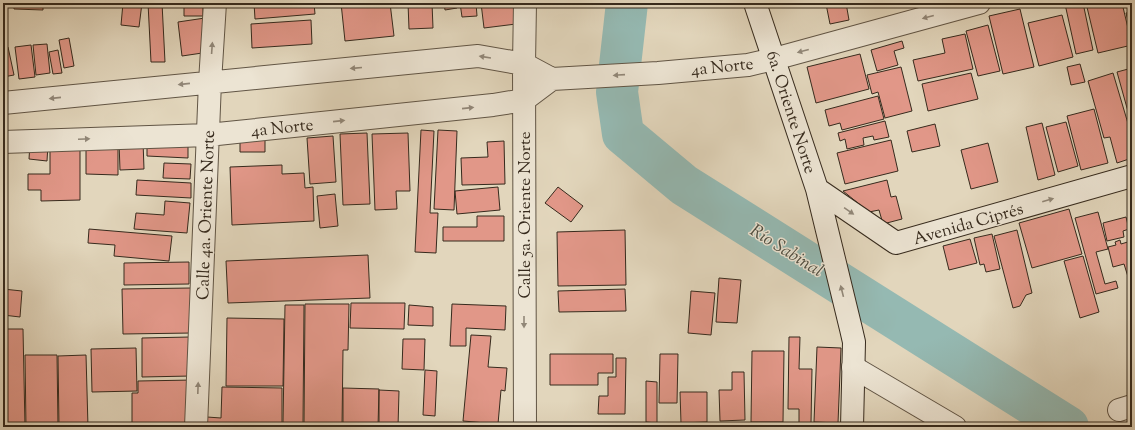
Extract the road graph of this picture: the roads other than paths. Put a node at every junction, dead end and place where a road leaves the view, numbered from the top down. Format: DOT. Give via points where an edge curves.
graph roads {
  1 [pos="215,3"];
  2 [pos="525,3"];
  3 [pos="756,3"];
  4 [pos="979,3"];
  5 [pos="774,59"];
  6 [pos="524,64"];
  7 [pos="552,79"];
  8 [pos="210,82"];
  9 [pos="524,100"];
  10 [pos="3,104"];
  11 [pos="208,135"];
  12 [pos="3,142"];
  13 [pos="1132,176"];
  14 [pos="817,189"];
  15 [pos="854,367"];
  16 [pos="196,427"];
  17 [pos="525,427"];
  18 [pos="852,427"];
  19 [pos="955,427"];
  8 -- 1 [label="street, Calle 4a. Oriente Norte, one-way"];
  2 -- 6 [label="street, Calle 5a. Oriente Norte"];
  3 -- 5 [label="street, 6a. Oriente Norte"];
  4 -- 5 [label="street, 4a Norte, one-way"];
  5 -- 7 [label="street, 4a Norte, one-way" via="748,65"];
  5 -- 14 [label="street, 6a. Oriente Norte"];
  6 -- 7 [label="street"];
  6 -- 8 [label="street, one-way" via="478,56"];
  6 -- 9 [label="street, Calle 5a. Oriente Norte"];
  7 -- 9 [label="street, 4a Norte"];
  8 -- 10 [label="street, one-way"];
  8 -- 11 [label="street, Calle 4a. Oriente Norte"];
  11 -- 9 [label="street, 4a Norte, one-way"];
  9 -- 17 [label="street, Calle 5a. Oriente Norte, one-way"];
  12 -- 11 [label="street, 4a Norte, one-way"];
  16 -- 11 [label="street, Calle 4a. Oriente Norte, one-way"];
  14 -- 13 [label="street, Avenida Ciprés, one-way" via="896,243"];
  15 -- 14 [label="street, 6a. Oriente Norte, one-way" via="854,342"];
  15 -- 18 [label="street, 6a. Oriente Norte"];
  15 -- 19 [label="street"];
}
